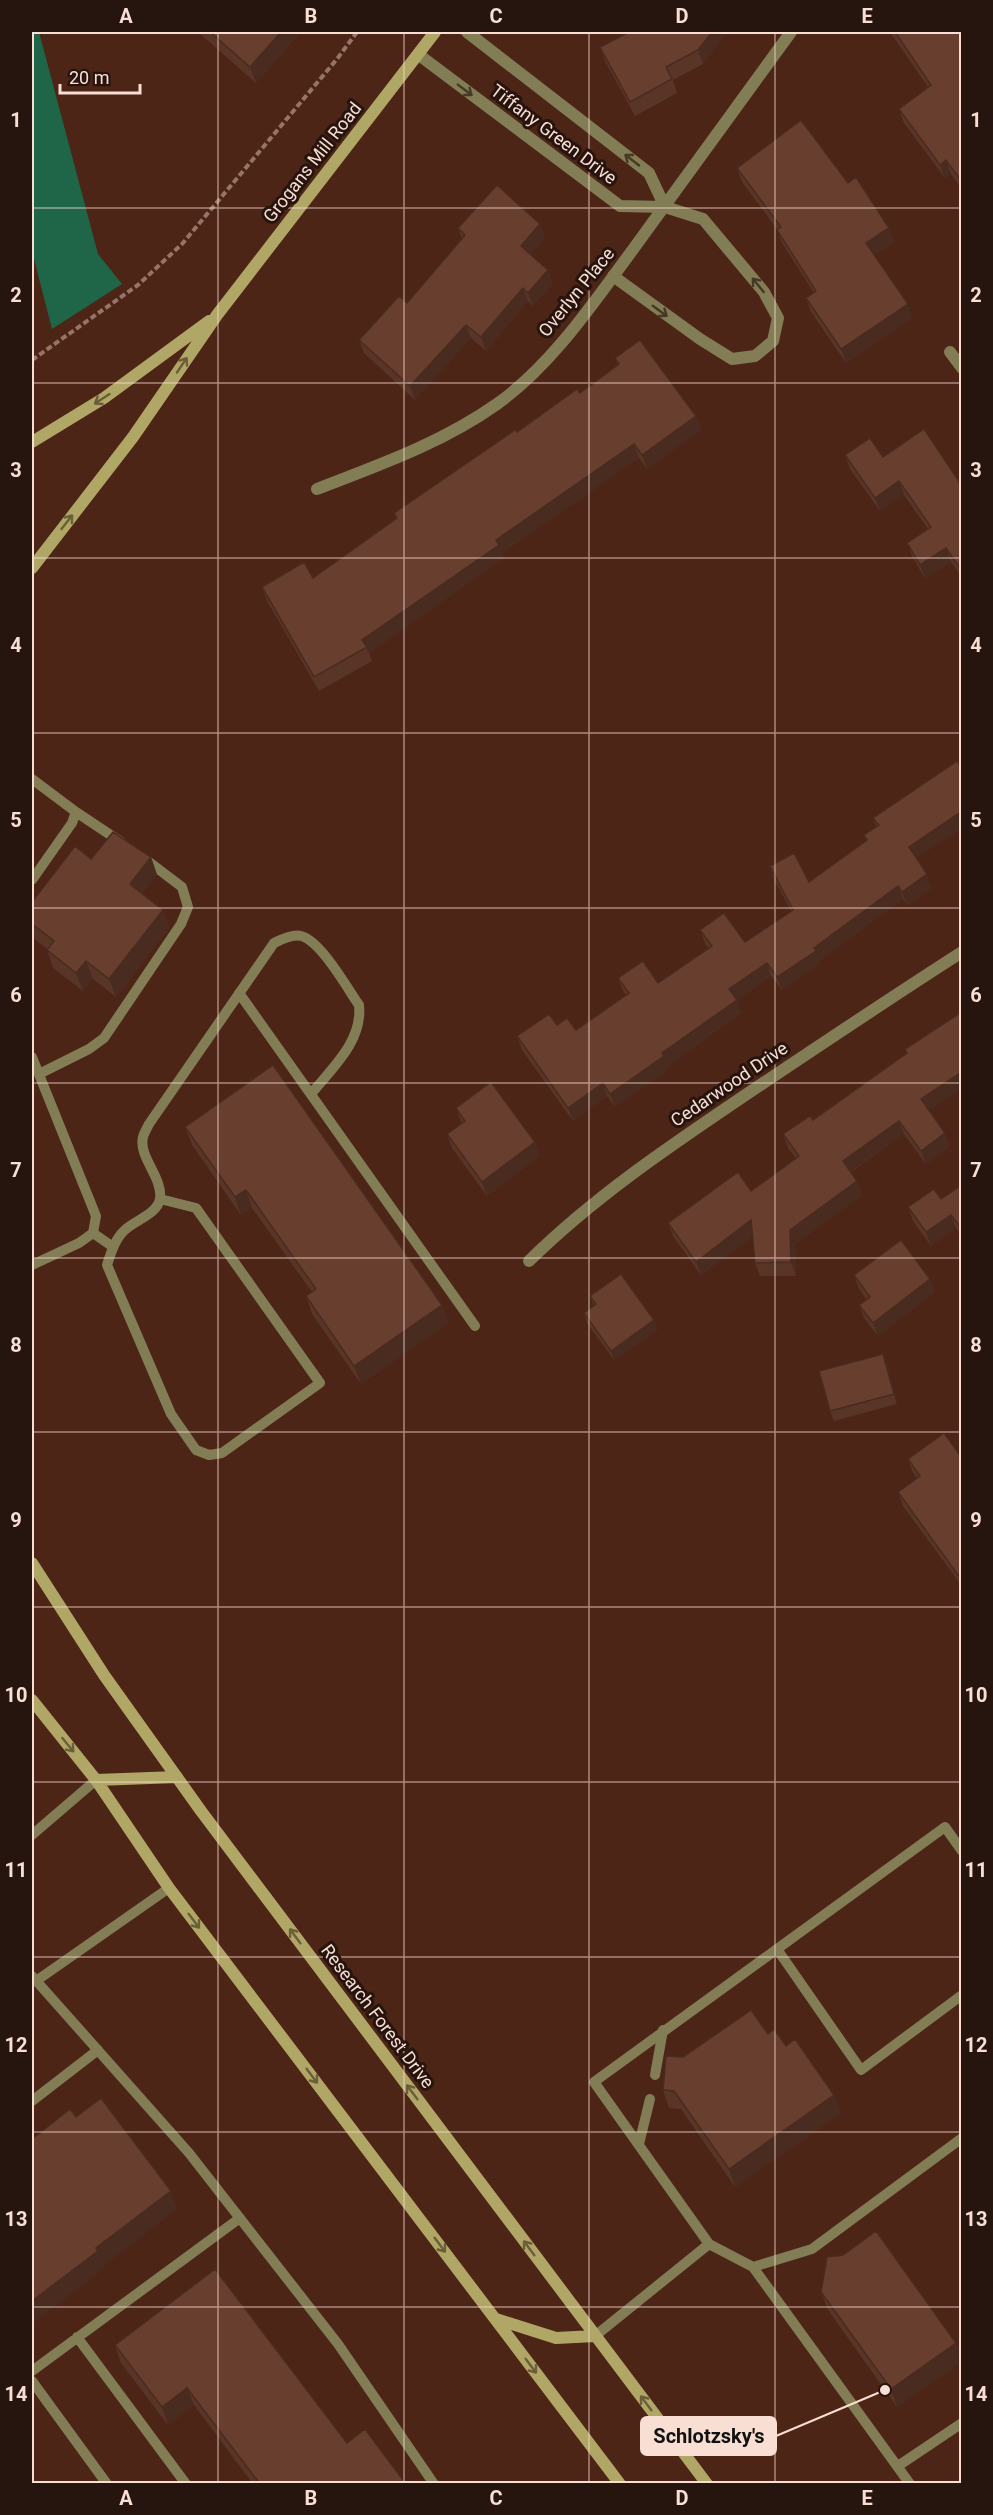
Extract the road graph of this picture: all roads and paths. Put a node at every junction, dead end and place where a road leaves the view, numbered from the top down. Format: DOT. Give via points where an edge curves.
graph roads {
  1 [pos="357,32"];
  2 [pos="435,32"];
  3 [pos="467,32"];
  4 [pos="791,32"];
  5 [pos="419,55"];
  6 [pos="665,207"];
  7 [pos="613,276"];
  8 [pos="217,315"];
  9 [pos="950,352"];
  10 [pos="32,360"];
  11 [pos="962,368"];
  12 [pos="32,441"];
  13 [pos="317,489"];
  14 [pos="32,568"];
  15 [pos="32,779"];
  16 [pos="76,812"];
  17 [pos="32,880"];
  18 [pos="962,952"];
  19 [pos="239,993"];
  20 [pos="32,1057"];
  21 [pos="39,1074"];
  22 [pos="311,1094"];
  23 [pos="160,1199"];
  24 [pos="93,1233"];
  25 [pos="112,1248"];
  26 [pos="529,1261"];
  27 [pos="32,1265"];
  28 [pos="475,1326"];
  29 [pos="32,1563"];
  30 [pos="32,1700"];
  31 [pos="177,1777"];
  32 [pos="96,1780"];
  33 [pos="32,1835"];
  34 [pos="962,1851"];
  35 [pos="169,1888"];
  36 [pos="777,1949"];
  37 [pos="34,1978"];
  38 [pos="962,1995"];
  39 [pos="663,2030"];
  40 [pos="98,2050"];
  41 [pos="654,2075"];
  42 [pos="650,2099"];
  43 [pos="32,2101"];
  44 [pos="962,2138"];
  45 [pos="639,2144"];
  46 [pos="240,2218"];
  47 [pos="709,2244"];
  48 [pos="753,2267"];
  49 [pos="496,2319"];
  50 [pos="595,2336"];
  51 [pos="77,2337"];
  52 [pos="32,2371"];
  53 [pos="32,2381"];
  54 [pos="962,2423"];
  55 [pos="898,2466"];
  56 [pos="618,2483"];
  57 [pos="107,2484"];
  58 [pos="186,2484"];
  59 [pos="434,2484"];
  60 [pos="707,2484"];
  61 [pos="910,2484"];
  1 -- 10 [label="path" via="182,244 138,285"];
  2 -- 5 [label="main road, Grogans Mill Road"];
  6 -- 3 [label="street, Tiffany Green Drive, one-way" via="649,173"];
  4 -- 6 [label="street, Overlyn Place"];
  5 -- 6 [label="street, Tiffany Green Drive, one-way" via="620,206"];
  5 -- 8 [label="main road, Grogans Mill Road"];
  6 -- 7 [label="street, Overlyn Place"];
  7 -- 6 [label="street, one-way" via="732,359 755,356 772,341 778,318 764,292 703,219"];
  7 -- 13 [label="street, Overlyn Place" via="580,321 499,403 415,450"];
  8 -- 12 [label="main road, Grogans Mill Road, one-way" via="104,398"];
  14 -- 8 [label="main road, Grogans Mill Road, one-way" via="133,437"];
  9 -- 11 [label="street"];
  15 -- 16 [label="lane"];
  16 -- 17 [label="lane"];
  16 -- 21 [label="lane" via="161,869 182,887 188,907 181,924 104,1038"];
  18 -- 26 [label="street, Cedarwood Drive" via="646,1162 566,1224"];
  19 -- 22 [label="lane"];
  19 -- 22 [label="lane" via="274,943 286,938 301,936 315,943 328,961 359,1005 361,1018 354,1040"];
  19 -- 23 [label="lane" via="142,1137"];
  20 -- 21 [label="lane"];
  21 -- 24 [label="lane" via="96,1216"];
  22 -- 28 [label="lane"];
  23 -- 25 [label="lane" via="152,1211 124,1230"];
  23 -- 25 [label="lane" via="196,1208 320,1383 222,1453 209,1455 196,1450 171,1413 107,1265"];
  24 -- 25 [label="lane"];
  24 -- 27 [label="lane"];
  29 -- 31 [label="main road, Research Forest Drive" via="104,1675"];
  30 -- 32 [label="main road, one-way"];
  31 -- 32 [label="main road"];
  50 -- 31 [label="main road, Research Forest Drive, one-way"];
  32 -- 33 [label="lane"];
  32 -- 35 [label="main road"];
  34 -- 36 [label="lane" via="945,1827"];
  35 -- 37 [label="lane"];
  35 -- 49 [label="main road, one-way"];
  36 -- 38 [label="lane" via="861,2070"];
  36 -- 39 [label="lane"];
  37 -- 40 [label="lane"];
  39 -- 41 [label="lane"];
  39 -- 45 [label="lane" via="594,2082"];
  40 -- 43 [label="lane"];
  40 -- 46 [label="lane" via="189,2153"];
  42 -- 45 [label="lane"];
  44 -- 48 [label="lane" via="812,2249"];
  45 -- 47 [label="lane"];
  46 -- 51 [label="lane"];
  46 -- 59 [label="lane" via="338,2344"];
  47 -- 48 [label="lane"];
  47 -- 50 [label="lane"];
  48 -- 55 [label="lane"];
  49 -- 50 [label="main road" via="555,2338"];
  49 -- 56 [label="main road, one-way"];
  60 -- 50 [label="main road, Research Forest Drive, one-way"];
  51 -- 52 [label="lane"];
  51 -- 58 [label="lane"];
  53 -- 57 [label="lane"];
  54 -- 55 [label="lane"];
  55 -- 61 [label="lane"];
}
